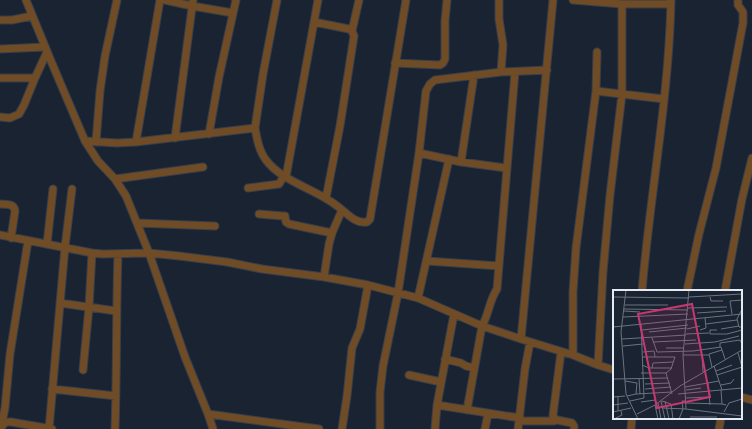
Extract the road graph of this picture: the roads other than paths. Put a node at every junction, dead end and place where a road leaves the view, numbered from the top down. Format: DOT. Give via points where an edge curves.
graph roads {
  1 [pos="26,0"];
  2 [pos="117,0"];
  3 [pos="160,0"];
  4 [pos="165,0"];
  5 [pos="236,0"];
  6 [pos="277,0"];
  7 [pos="318,0"];
  8 [pos="359,0"];
  9 [pos="406,0"];
  10 [pos="447,0"];
  11 [pos="499,0"];
  12 [pos="553,0"];
  13 [pos="573,0"];
  14 [pos="738,0"];
  15 [pos="671,2"];
  16 [pos="193,3"];
  17 [pos="622,4"];
  18 [pos="743,12"];
  19 [pos="233,14"];
  20 [pos="752,14"];
  21 [pos="32,16"];
  22 [pos="0,20"];
  23 [pos="314,22"];
  24 [pos="352,31"];
  25 [pos="0,49"];
  26 [pos="46,50"];
  27 [pos="597,52"];
  28 [pos="395,63"];
  29 [pos="547,70"];
  30 [pos="501,72"];
  31 [pos="515,72"];
  32 [pos="474,75"];
  33 [pos="0,78"];
  34 [pos="35,78"];
  35 [pos="596,91"];
  36 [pos="622,94"];
  37 [pos="664,99"];
  38 [pos="0,117"];
  39 [pos="255,128"];
  40 [pos="209,134"];
  41 [pos="176,138"];
  42 [pos="85,141"];
  43 [pos="96,142"];
  44 [pos="136,142"];
  45 [pos="419,153"];
  46 [pos="752,158"];
  47 [pos="448,160"];
  48 [pos="461,162"];
  49 [pos="203,167"];
  50 [pos="506,168"];
  51 [pos="285,176"];
  52 [pos="115,179"];
  53 [pos="248,188"];
  54 [pos="53,189"];
  55 [pos="72,189"];
  56 [pos="326,198"];
  57 [pos="0,204"];
  58 [pos="342,210"];
  59 [pos="259,214"];
  60 [pos="137,223"];
  61 [pos="215,226"];
  62 [pos="332,232"];
  63 [pos="0,235"];
  64 [pos="11,238"];
  65 [pos="28,241"];
  66 [pos="47,244"];
  67 [pos="64,248"];
  68 [pos="92,253"];
  69 [pos="149,253"];
  70 [pos="118,254"];
  71 [pos="427,261"];
  72 [pos="499,266"];
  73 [pos="324,277"];
  74 [pos="368,285"];
  75 [pos="642,290"];
  76 [pos="687,290"];
  77 [pos="725,290"];
  78 [pos="398,292"];
  79 [pos="418,298"];
  80 [pos="60,303"];
  81 [pos="89,307"];
  82 [pos="116,311"];
  83 [pos="454,314"];
  84 [pos="482,326"];
  85 [pos="521,339"];
  86 [pos="530,342"];
  87 [pos="562,352"];
  88 [pos="573,355"];
  89 [pos="445,359"];
  90 [pos="598,365"];
  91 [pos="474,368"];
  92 [pos="83,370"];
  93 [pos="613,370"];
  94 [pos="409,375"];
  95 [pos="441,382"];
  96 [pos="52,389"];
  97 [pos="116,396"];
  98 [pos="742,397"];
  99 [pos="752,400"];
  100 [pos="437,405"];
  101 [pos="466,410"];
  102 [pos="208,414"];
  103 [pos="488,414"];
  104 [pos="520,418"];
  105 [pos="632,419"];
  106 [pos="721,419"];
  107 [pos="554,421"];
  108 [pos="1,427"];
  109 [pos="50,429"];
  110 [pos="115,429"];
  111 [pos="213,429"];
  112 [pos="319,429"];
  113 [pos="342,429"];
  114 [pos="380,429"];
  115 [pos="435,429"];
  116 [pos="485,429"];
  117 [pos="518,429"];
  118 [pos="574,429"];
  119 [pos="631,429"];
  120 [pos="719,429"];
  1 -- 21 [label="street"];
  2 -- 43 [label="street" via="105,56"];
  3 -- 44 [label="street"];
  4 -- 16 [label="street"];
  5 -- 19 [label="street"];
  6 -- 39 [label="street"];
  7 -- 23 [label="street"];
  8 -- 24 [label="street"];
  9 -- 28 [label="street"];
  10 -- 28 [label="street" via="443,63"];
  11 -- 30 [label="street" via="503,46"];
  12 -- 29 [label="street"];
  13 -- 17 [label="street"];
  14 -- 18 [label="street"];
  15 -- 17 [label="street"];
  15 -- 37 [label="street"];
  16 -- 19 [label="street"];
  16 -- 41 [label="street"];
  17 -- 36 [label="street"];
  18 -- 20 [label="street"];
  18 -- 76 [label="street" via="716,168"];
  19 -- 40 [label="street"];
  21 -- 22 [label="street"];
  21 -- 26 [label="street"];
  23 -- 24 [label="street"];
  23 -- 51 [label="street"];
  24 -- 56 [label="street" via="354,36 340,126"];
  25 -- 26 [label="street"];
  26 -- 34 [label="street"];
  26 -- 42 [label="street"];
  27 -- 35 [label="street"];
  28 -- 58 [label="street" via="370,219 367,222 358,222"];
  29 -- 31 [label="street"];
  29 -- 85 [label="street"];
  30 -- 31 [label="street"];
  30 -- 32 [label="street"];
  31 -- 50 [label="street"];
  32 -- 45 [label="street" via="435,80 430,84 426,91"];
  32 -- 48 [label="street"];
  33 -- 34 [label="street"];
  34 -- 38 [label="street" via="19,114 10,118"];
  35 -- 36 [label="street"];
  35 -- 88 [label="street" via="572,292"];
  36 -- 37 [label="street"];
  36 -- 90 [label="street" via="603,272"];
  37 -- 75 [label="street"];
  39 -- 40 [label="street"];
  39 -- 51 [label="street" via="259,147 266,160"];
  40 -- 41 [label="street"];
  41 -- 44 [label="street"];
  42 -- 43 [label="street"];
  42 -- 52 [label="street" via="98,161"];
  43 -- 44 [label="street"];
  45 -- 47 [label="street"];
  45 -- 78 [label="street"];
  46 -- 77 [label="street"];
  47 -- 48 [label="street"];
  47 -- 71 [label="street"];
  48 -- 50 [label="street"];
  49 -- 52 [label="street"];
  50 -- 72 [label="street"];
  51 -- 53 [label="street" via="276,185"];
  51 -- 56 [label="street"];
  52 -- 60 [label="street" via="126,196"];
  54 -- 66 [label="street"];
  55 -- 67 [label="street"];
  56 -- 58 [label="street"];
  57 -- 64 [label="street" via="15,208"];
  58 -- 62 [label="street"];
  59 -- 62 [label="street" via="283,216 290,224"];
  60 -- 61 [label="street"];
  60 -- 69 [label="street"];
  62 -- 73 [label="street"];
  63 -- 64 [label="street"];
  64 -- 65 [label="street"];
  65 -- 66 [label="street"];
  65 -- 108 [label="street"];
  66 -- 67 [label="street"];
  67 -- 68 [label="street"];
  67 -- 80 [label="street"];
  68 -- 70 [label="street"];
  68 -- 81 [label="street"];
  69 -- 70 [label="street"];
  69 -- 73 [label="street"];
  69 -- 102 [label="street"];
  70 -- 82 [label="street"];
  71 -- 72 [label="street"];
  71 -- 79 [label="street"];
  72 -- 84 [label="street" via="497,289"];
  73 -- 74 [label="street"];
  74 -- 78 [label="street"];
  74 -- 113 [label="street" via="360,330 352,348"];
  78 -- 79 [label="street"];
  78 -- 114 [label="street" via="383,366"];
  79 -- 83 [label="street"];
  80 -- 81 [label="street"];
  80 -- 96 [label="street"];
  81 -- 82 [label="street"];
  81 -- 92 [label="street"];
  82 -- 97 [label="street"];
  83 -- 84 [label="street"];
  83 -- 89 [label="street"];
  84 -- 85 [label="street"];
  84 -- 91 [label="street"];
  85 -- 86 [label="street"];
  86 -- 87 [label="street"];
  86 -- 104 [label="street"];
  87 -- 88 [label="street"];
  87 -- 118 [label="street" via="553,417 572,423"];
  88 -- 90 [label="street"];
  89 -- 91 [label="street"];
  89 -- 95 [label="street"];
  90 -- 93 [label="street"];
  91 -- 101 [label="street"];
  94 -- 95 [label="street"];
  95 -- 100 [label="street"];
  96 -- 97 [label="street"];
  96 -- 109 [label="street"];
  97 -- 110 [label="street"];
  98 -- 99 [label="street"];
  100 -- 101 [label="street"];
  100 -- 115 [label="street"];
  101 -- 103 [label="street"];
  102 -- 111 [label="street"];
  102 -- 112 [label="street"];
  103 -- 104 [label="street"];
  103 -- 116 [label="street"];
  104 -- 107 [label="street"];
  104 -- 117 [label="street"];
  105 -- 119 [label="street"];
  106 -- 120 [label="street"];
  108 -- 109 [label="street" via="6,422 11,422"];
}
